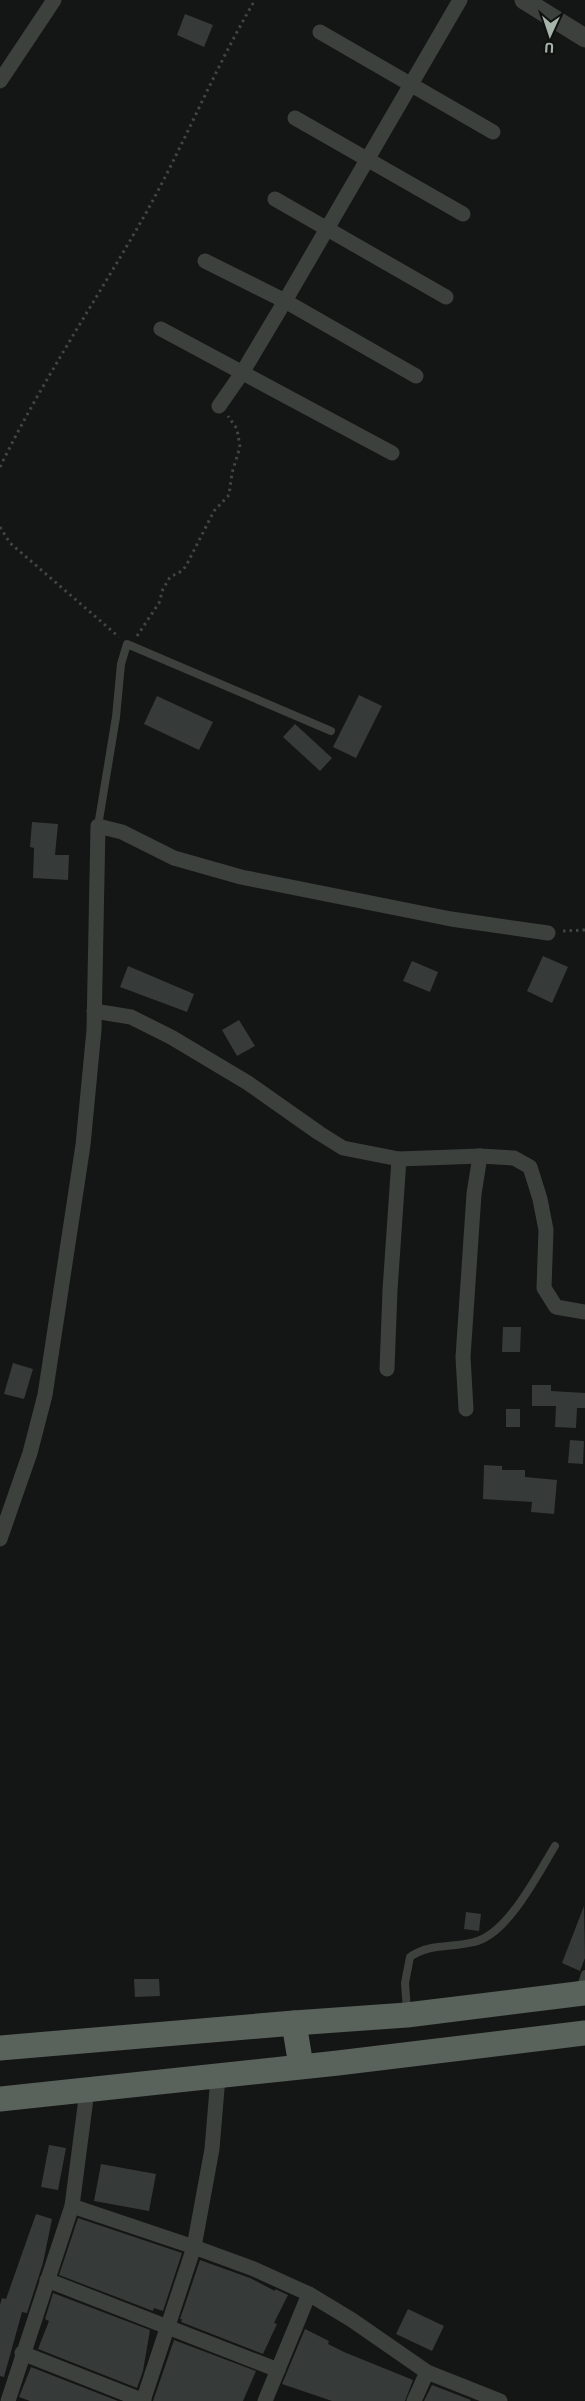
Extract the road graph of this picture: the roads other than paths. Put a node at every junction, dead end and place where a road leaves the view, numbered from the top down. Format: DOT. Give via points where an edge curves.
graph roads {
  1 [pos="54,0"];
  2 [pos="460,0"];
  3 [pos="524,0"];
  4 [pos="320,32"];
  5 [pos="585,38"];
  6 [pos="0,81"];
  7 [pos="411,83"];
  8 [pos="295,118"];
  9 [pos="494,132"];
  10 [pos="366,159"];
  11 [pos="275,199"];
  12 [pos="463,214"];
  13 [pos="326,230"];
  14 [pos="205,261"];
  15 [pos="446,297"];
  16 [pos="285,302"];
  17 [pos="161,329"];
  18 [pos="242,373"];
  19 [pos="416,376"];
  20 [pos="220,406"];
  21 [pos="392,453"];
  22 [pos="331,731"];
  23 [pos="98,826"];
  24 [pos="548,933"];
  25 [pos="94,1011"];
  26 [pos="480,1156"];
  27 [pos="399,1159"];
  28 [pos="585,1312"];
  29 [pos="387,1369"];
  30 [pos="466,1409"];
  31 [pos="0,1539"];
  32 [pos="555,1846"];
  33 [pos="583,1987"];
  34 [pos="407,2015"];
  35 [pos="294,2022"];
  36 [pos="585,2033"];
  37 [pos="0,2048"];
  38 [pos="301,2066"];
  39 [pos="218,2077"];
  40 [pos="87,2091"];
  41 [pos="0,2099"];
  42 [pos="72,2206"];
  43 [pos="194,2247"];
  44 [pos="47,2280"];
  45 [pos="310,2294"];
  46 [pos="168,2326"];
  47 [pos="22,2353"];
  48 [pos="278,2370"];
  49 [pos="427,2372"];
  50 [pos="268,2400"];
  51 [pos="8,2401"];
  52 [pos="144,2401"];
  53 [pos="414,2401"];
  54 [pos="500,2401"];
  1 -- 6 [label="street"];
  2 -- 7 [label="street"];
  3 -- 5 [label="street"];
  4 -- 7 [label="street"];
  7 -- 9 [label="street"];
  7 -- 10 [label="street"];
  8 -- 10 [label="street"];
  10 -- 12 [label="street"];
  10 -- 13 [label="street"];
  11 -- 13 [label="street"];
  13 -- 15 [label="street"];
  13 -- 16 [label="street"];
  14 -- 16 [label="street"];
  16 -- 18 [label="street"];
  16 -- 19 [label="street"];
  17 -- 18 [label="street"];
  18 -- 20 [label="street"];
  18 -- 21 [label="street"];
  22 -- 23 [label="lane" via="127,644 121,664"];
  23 -- 24 [label="street" via="122,832 174,858 241,877 451,919"];
  23 -- 25 [label="street"];
  25 -- 27 [label="street" via="131,1017 171,1037 248,1083 343,1148"];
  25 -- 31 [label="street" via="83,1145 50,1371 30,1453"];
  26 -- 27 [label="street"];
  26 -- 28 [label="street" via="514,1158 530,1167 546,1230 544,1288 556,1308"];
  26 -- 30 [label="street" via="464,1324"];
  27 -- 29 [label="street"];
  32 -- 34 [label="lane" via="507,1920 488,1937 420,1950 410,1957 406,1983"];
  33 -- 34 [label="highway"];
  34 -- 35 [label="highway"];
  35 -- 37 [label="highway"];
  35 -- 38 [label="highway"];
  36 -- 38 [label="highway"];
  38 -- 39 [label="highway"];
  39 -- 40 [label="highway"];
  39 -- 43 [label="street" via="212,2149"];
  40 -- 41 [label="highway"];
  40 -- 42 [label="street"];
  42 -- 43 [label="street"];
  42 -- 44 [label="street"];
  43 -- 45 [label="street"];
  43 -- 46 [label="street"];
  44 -- 46 [label="street"];
  44 -- 47 [label="street"];
  45 -- 48 [label="street"];
  45 -- 49 [label="street"];
  46 -- 48 [label="street"];
  46 -- 52 [label="street"];
  47 -- 51 [label="street"];
  47 -- 52 [label="street"];
  48 -- 50 [label="street"];
  49 -- 53 [label="street"];
  49 -- 54 [label="street"];
}
